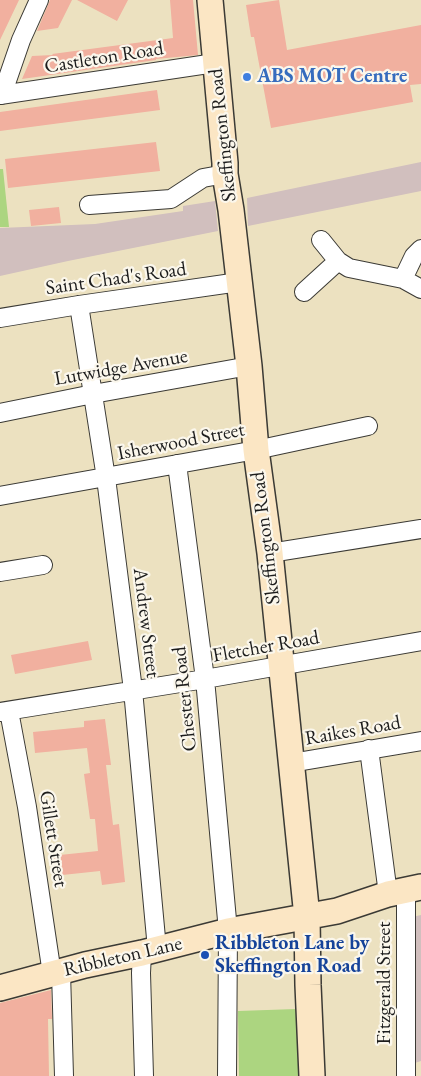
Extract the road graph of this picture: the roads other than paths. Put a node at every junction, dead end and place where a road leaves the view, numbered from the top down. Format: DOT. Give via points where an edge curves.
graph roads {
  1 [pos="38,0"];
  2 [pos="210,0"];
  3 [pos="215,63"];
  4 [pos="1,95"];
  5 [pos="225,174"];
  6 [pos="89,205"];
  7 [pos="321,240"];
  8 [pos="421,250"];
  9 [pos="338,261"];
  10 [pos="403,279"];
  11 [pos="239,282"];
  12 [pos="421,289"];
  13 [pos="304,292"];
  14 [pos="79,305"];
  15 [pos="0,318"];
  16 [pos="250,366"];
  17 [pos="93,394"];
  18 [pos="0,413"];
  19 [pos="368,426"];
  20 [pos="256,450"];
  21 [pos="177,464"];
  22 [pos="106,478"];
  23 [pos="0,496"];
  24 [pos="421,529"];
  25 [pos="270,553"];
  26 [pos="43,565"];
  27 [pos="0,572"];
  28 [pos="421,641"];
  29 [pos="280,666"];
  30 [pos="205,679"];
  31 [pos="133,690"];
  32 [pos="5,712"];
  33 [pos="421,741"];
  34 [pos="369,749"];
  35 [pos="291,763"];
  36 [pos="405,890"];
  37 [pos="307,917"];
  38 [pos="228,931"];
  39 [pos="150,951"];
  40 [pos="56,973"];
  41 [pos="0,988"];
  42 [pos="64,1076"];
  43 [pos="144,1076"];
  44 [pos="227,1076"];
  45 [pos="312,1076"];
  46 [pos="406,1076"];
  1 -- 4 [label="street"];
  2 -- 3 [label="street, Skeffington Road"];
  3 -- 4 [label="street, Castleton Road"];
  3 -- 5 [label="street, Skeffington Road"];
  5 -- 6 [label="street" via="203,178 171,199"];
  5 -- 11 [label="street, Skeffington Road"];
  7 -- 9 [label="street"];
  8 -- 10 [label="street" via="414,256"];
  9 -- 10 [label="street" via="349,268"];
  9 -- 13 [label="street"];
  10 -- 12 [label="street"];
  11 -- 14 [label="street, Saint Chad's Road"];
  11 -- 16 [label="street, Skeffington Road"];
  14 -- 15 [label="street, Saint Chad's Road"];
  14 -- 17 [label="street, Andrew Street"];
  16 -- 17 [label="street, Lutwidge Avenue"];
  16 -- 20 [label="street, Skeffington Road"];
  17 -- 18 [label="street, Lutwidge Avenue"];
  17 -- 22 [label="street, Andrew Street"];
  19 -- 20 [label="street, Isherwood Street"];
  20 -- 21 [label="street, Isherwood Street"];
  20 -- 25 [label="street, Skeffington Road"];
  21 -- 22 [label="street, Isherwood Street"];
  21 -- 30 [label="street, Chester Road"];
  22 -- 23 [label="street, Isherwood Street"];
  22 -- 31 [label="street, Andrew Street"];
  24 -- 25 [label="street"];
  25 -- 29 [label="street, Skeffington Road"];
  26 -- 27 [label="street"];
  28 -- 29 [label="street, Fletcher Road"];
  29 -- 30 [label="street, Fletcher Road"];
  29 -- 35 [label="street, Skeffington Road"];
  30 -- 31 [label="street, Fletcher Road"];
  30 -- 38 [label="street, Chester Road"];
  31 -- 32 [label="street, Fletcher Road"];
  31 -- 39 [label="street, Andrew Street"];
  32 -- 40 [label="street, Gillett Street" via="27,807"];
  33 -- 34 [label="street, Raikes Road"];
  34 -- 35 [label="street, Raikes Road"];
  34 -- 36 [label="street, Fitzgerald Street"];
  35 -- 37 [label="street, Skeffington Road"];
  36 -- 37 [label="street, Ribbleton Lane"];
  36 -- 46 [label="street, Fitzgerald Street"];
  37 -- 38 [label="street, Ribbleton Lane"];
  37 -- 45 [label="street, Skeffington Road"];
  38 -- 39 [label="street, Ribbleton Lane"];
  38 -- 44 [label="street, Chester Road"];
  39 -- 40 [label="street, Ribbleton Lane"];
  39 -- 43 [label="street, Andrew Street" via="141,973"];
  40 -- 41 [label="street, Ribbleton Lane"];
  40 -- 42 [label="street, Gillett Street"];
}
